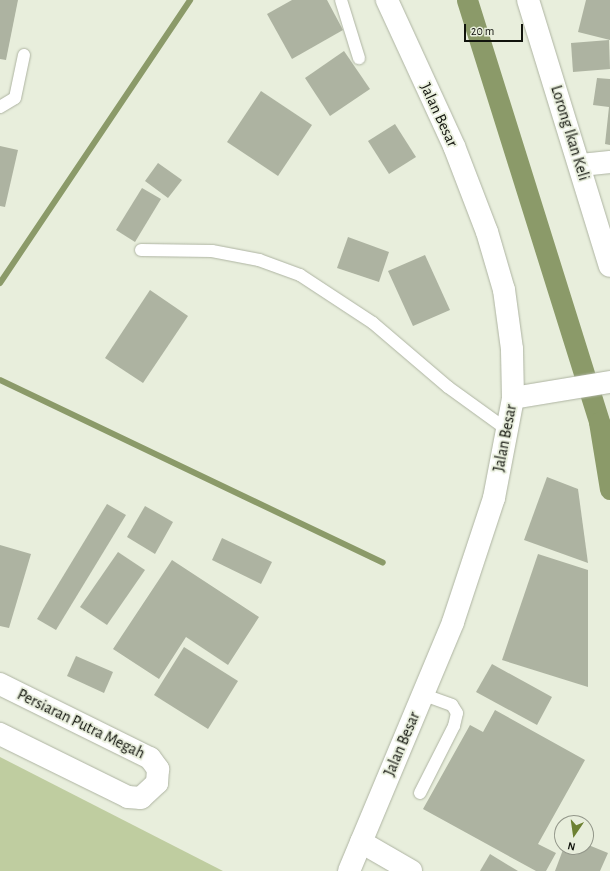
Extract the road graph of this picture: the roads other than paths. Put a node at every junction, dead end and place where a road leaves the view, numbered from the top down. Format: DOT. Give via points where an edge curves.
graph roads {
  1 [pos="341,0"];
  2 [pos="387,0"];
  3 [pos="528,0"];
  4 [pos="24,55"];
  5 [pos="359,58"];
  6 [pos="0,107"];
  7 [pos="610,162"];
  8 [pos="581,165"];
  9 [pos="141,250"];
  10 [pos="610,266"];
  11 [pos="606,383"];
  12 [pos="513,398"];
  13 [pos="506,429"];
  14 [pos="0,684"];
  15 [pos="422,694"];
  16 [pos="0,734"];
  17 [pos="420,793"];
  18 [pos="361,842"];
  19 [pos="349,871"];
  20 [pos="411,871"];
  1 -- 5 [label="lane"];
  2 -- 12 [label="street, Jalan Besar" via="454,146 487,232 504,290 512,349"];
  3 -- 8 [label="street, Lorong Ikan Keli"];
  4 -- 6 [label="lane" via="14,98"];
  7 -- 8 [label="street"];
  8 -- 10 [label="street, Lorong Ikan Keli"];
  9 -- 13 [label="lane" via="212,251 259,260 300,275 373,323 448,387"];
  11 -- 12 [label="street"];
  12 -- 13 [label="street, Jalan Besar"];
  13 -- 15 [label="street, Jalan Besar" via="494,498 453,622"];
  14 -- 16 [label="street, Persiaran Putra Megah" via="150,758 158,769 157,782 141,798 128,797"];
  15 -- 17 [label="lane" via="452,705 457,713 454,726"];
  15 -- 18 [label="street, Jalan Besar"];
  18 -- 19 [label="street, Jalan Besar"];
  18 -- 20 [label="street"];
}
